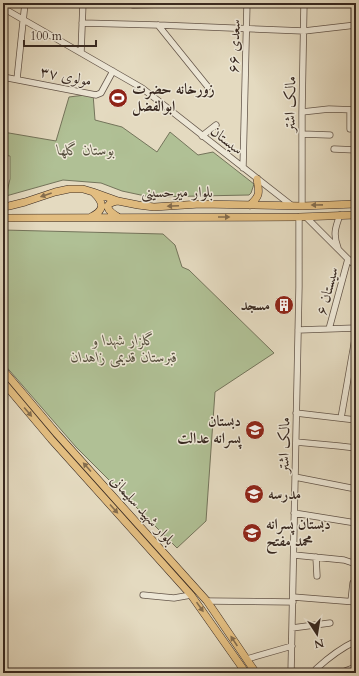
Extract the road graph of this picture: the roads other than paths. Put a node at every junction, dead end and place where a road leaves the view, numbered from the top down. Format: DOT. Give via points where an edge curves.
graph roads {
  1 [pos="25,3"];
  2 [pos="82,3"];
  3 [pos="216,3"];
  4 [pos="248,3"];
  5 [pos="304,3"];
  6 [pos="133,5"];
  7 [pos="3,8"];
  8 [pos="24,20"];
  9 [pos="82,23"];
  10 [pos="158,25"];
  11 [pos="356,25"];
  12 [pos="246,29"];
  13 [pos="304,31"];
  14 [pos="81,53"];
  15 [pos="113,71"];
  16 [pos="3,77"];
  17 [pos="17,79"];
  18 [pos="208,87"];
  19 [pos="353,110"];
  20 [pos="302,112"];
  21 [pos="216,125"];
  22 [pos="350,129"];
  23 [pos="302,134"];
  24 [pos="330,135"];
  25 [pos="202,136"];
  26 [pos="334,149"];
  27 [pos="355,150"];
  28 [pos="243,168"];
  29 [pos="257,179"];
  30 [pos="93,192"];
  31 [pos="118,201"];
  32 [pos="355,204"];
  33 [pos="250,205"];
  34 [pos="291,205"];
  35 [pos="302,206"];
  36 [pos="3,207"];
  37 [pos="340,215"];
  38 [pos="356,215"];
  39 [pos="303,217"];
  40 [pos="3,218"];
  41 [pos="89,218"];
  42 [pos="118,218"];
  43 [pos="339,250"];
  44 [pos="348,259"];
  45 [pos="356,266"];
  46 [pos="356,328"];
  47 [pos="329,329"];
  48 [pos="298,330"];
  49 [pos="356,333"];
  50 [pos="3,370"];
  51 [pos="3,382"];
  52 [pos="296,412"];
  53 [pos="341,418"];
  54 [pos="356,420"];
  55 [pos="296,442"];
  56 [pos="356,448"];
  57 [pos="295,477"];
  58 [pos="356,489"];
  59 [pos="294,513"];
  60 [pos="356,523"];
  61 [pos="294,555"];
  62 [pos="316,557"];
  63 [pos="356,564"];
  64 [pos="317,576"];
  65 [pos="354,583"];
  66 [pos="192,594"];
  67 [pos="143,595"];
  68 [pos="293,599"];
  69 [pos="207,601"];
  70 [pos="354,602"];
  71 [pos="330,624"];
  72 [pos="292,628"];
  73 [pos="356,641"];
  74 [pos="292,646"];
  75 [pos="247,659"];
  76 [pos="353,668"];
  77 [pos="256,672"];
  78 [pos="246,673"];
  79 [pos="291,673"];
  80 [pos="315,673"];
  81 [pos="340,673"];
  1 -- 8 [label="street"];
  2 -- 9 [label="street"];
  3 -- 6 [label="street"];
  4 -- 12 [label="street, سعدی ۶۶"];
  5 -- 13 [label="street, مالک اشتر"];
  7 -- 8 [label="street, سیستان"];
  8 -- 14 [label="street, سیستان"];
  8 -- 17 [label="street"];
  9 -- 10 [label="street"];
  9 -- 14 [label="street"];
  10 -- 12 [label="street"];
  10 -- 18 [label="street"];
  11 -- 13 [label="street"];
  12 -- 13 [label="street"];
  12 -- 28 [label="street, سعدی ۶۶"];
  13 -- 20 [label="street, مالک اشتر"];
  14 -- 15 [label="street, سیستان"];
  15 -- 17 [label="street, مولوی ۳۷" via="101,93 96,94"];
  15 -- 25 [label="street, سیستان" via="142,88"];
  16 -- 17 [label="street, مولوی ۳۷"];
  19 -- 20 [label="street"];
  19 -- 22 [label="street"];
  20 -- 23 [label="street, مالک اشتر"];
  21 -- 25 [label="street"];
  23 -- 24 [label="street"];
  23 -- 35 [label="street, مالک اشتر"];
  25 -- 28 [label="street, سیستان"];
  26 -- 27 [label="street"];
  27 -- 32 [label="street"];
  28 -- 29 [label="street, سیستان"];
  29 -- 33 [label="main road" via="258,195"];
  29 -- 34 [label="street, سیستان"];
  30 -- 31 [label="main road, بلوار میرحسینی"];
  30 -- 36 [label="main road, بلوار میرحسینی, one-way" via="69,188"];
  30 -- 41 [label="main road" via="102,206 98,214"];
  33 -- 31 [label="main road, بلوار میرحسینی, one-way" via="200,204 154,207"];
  31 -- 42 [label="main road" via="108,204 110,213"];
  32 -- 35 [label="main road, بلوار میرحسینی, one-way"];
  33 -- 34 [label="main road, بلوار میرحسینی"];
  34 -- 35 [label="main road, بلوار میرحسینی"];
  37 -- 38 [label="main road, بلوار میرحسینی"];
  37 -- 39 [label="main road, بلوار میرحسینی"];
  37 -- 43 [label="street" via="334,234"];
  42 -- 39 [label="main road, بلوار میرحسینی, one-way"];
  39 -- 43 [label="street"];
  39 -- 48 [label="street, مالک اشتر"];
  40 -- 41 [label="main road, بلوار میرحسینی"];
  41 -- 42 [label="main road, بلوار میرحسینی"];
  43 -- 44 [label="street"];
  44 -- 45 [label="street"];
  44 -- 47 [label="street, سیستان ۶"];
  46 -- 47 [label="street"];
  47 -- 48 [label="street"];
  48 -- 52 [label="street, مالک اشتر"];
  49 -- 53 [label="street"];
  69 -- 50 [label="main road, بلوار شهید سلیمانی, one-way"];
  51 -- 66 [label="main road, بلوار شهید سلیمانی, one-way" via="51,439"];
  52 -- 53 [label="street"];
  52 -- 55 [label="street, مالک اشتر"];
  53 -- 54 [label="street"];
  55 -- 56 [label="street"];
  55 -- 57 [label="street, مالک اشتر"];
  57 -- 58 [label="street"];
  57 -- 59 [label="street, مالک اشتر"];
  59 -- 60 [label="street"];
  59 -- 61 [label="street, مالک اشتر"];
  61 -- 62 [label="street"];
  61 -- 68 [label="street, مالک اشتر"];
  62 -- 63 [label="street"];
  62 -- 64 [label="street"];
  65 -- 70 [label="street"];
  66 -- 67 [label="street" via="174,598"];
  66 -- 78 [label="main road, بلوار شهید سلیمانی, one-way"];
  68 -- 69 [label="street"];
  68 -- 70 [label="street"];
  68 -- 72 [label="street, مالک اشتر"];
  75 -- 69 [label="main road, بلوار شهید سلیمانی, one-way"];
  71 -- 72 [label="street"];
  72 -- 74 [label="street, مالک اشتر"];
  73 -- 80 [label="street" via="326,660"];
  74 -- 75 [label="street"];
  74 -- 79 [label="street, مالک اشتر"];
  75 -- 77 [label="main road, بلوار شهید سلیمانی"];
  76 -- 81 [label="street"];
}
